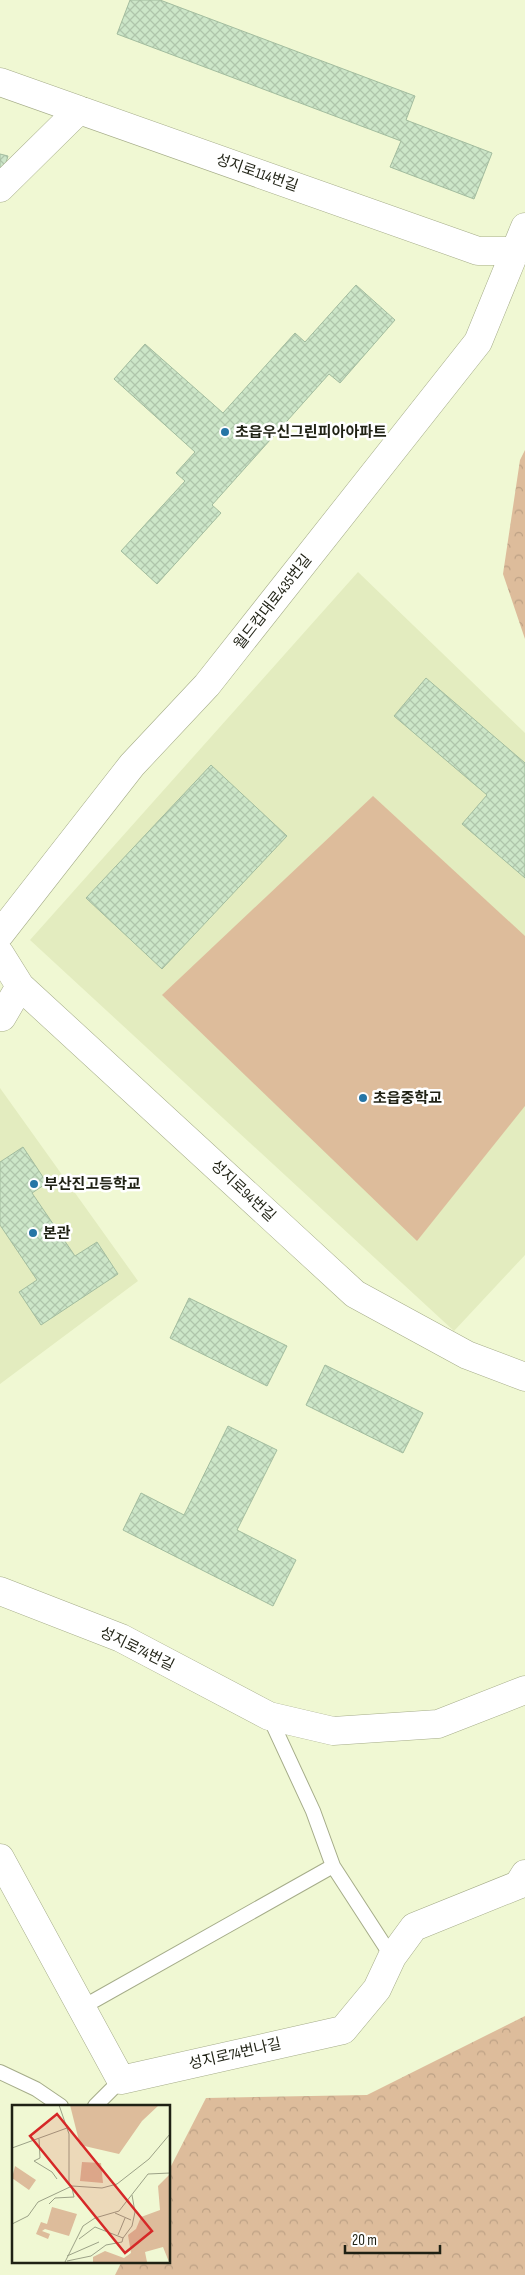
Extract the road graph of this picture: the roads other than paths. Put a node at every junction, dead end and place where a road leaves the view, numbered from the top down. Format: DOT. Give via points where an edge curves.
graph roads {
  1 [pos="0,82"];
  2 [pos="79,110"];
  3 [pos="0,188"];
  4 [pos="521,239"];
  5 [pos="0,934"];
  6 [pos="0,954"];
  7 [pos="20,986"];
  8 [pos="1,1019"];
  9 [pos="525,1376"];
  10 [pos="0,1591"];
  11 [pos="525,1690"];
  12 [pos="269,1716"];
  13 [pos="0,1858"];
  14 [pos="333,1866"];
  15 [pos="525,1874"];
  16 [pos="392,1957"];
  17 [pos="82,2008"];
  18 [pos="0,2072"];
  19 [pos="120,2080"];
  20 [pos="59,2105"];
  21 [pos="96,2105"];
  1 -- 2 [label="street, 성지로114번길"];
  2 -- 3 [label="street"];
  2 -- 4 [label="street, 성지로114번길" via="478,251"];
  4 -- 5 [label="street, 월드컵대로435번길" via="478,342 207,685 132,765"];
  6 -- 7 [label="street"];
  7 -- 8 [label="street"];
  7 -- 9 [label="street, 성지로94번길" via="355,1294 467,1355"];
  10 -- 12 [label="street, 성지로74번길" via="121,1638"];
  11 -- 12 [label="street, 성지로74번길" via="438,1724 332,1731"];
  12 -- 14 [label="lane" via="313,1811"];
  13 -- 17 [label="street"];
  14 -- 16 [label="lane"];
  14 -- 17 [label="lane"];
  15 -- 16 [label="street, 성지로74번나길" via="518,1885 414,1927"];
  16 -- 19 [label="street, 성지로74번나길" via="376,1989 343,2030"];
  17 -- 19 [label="street"];
  18 -- 20 [label="lane" via="36,2089"];
  19 -- 21 [label="lane"];
}
